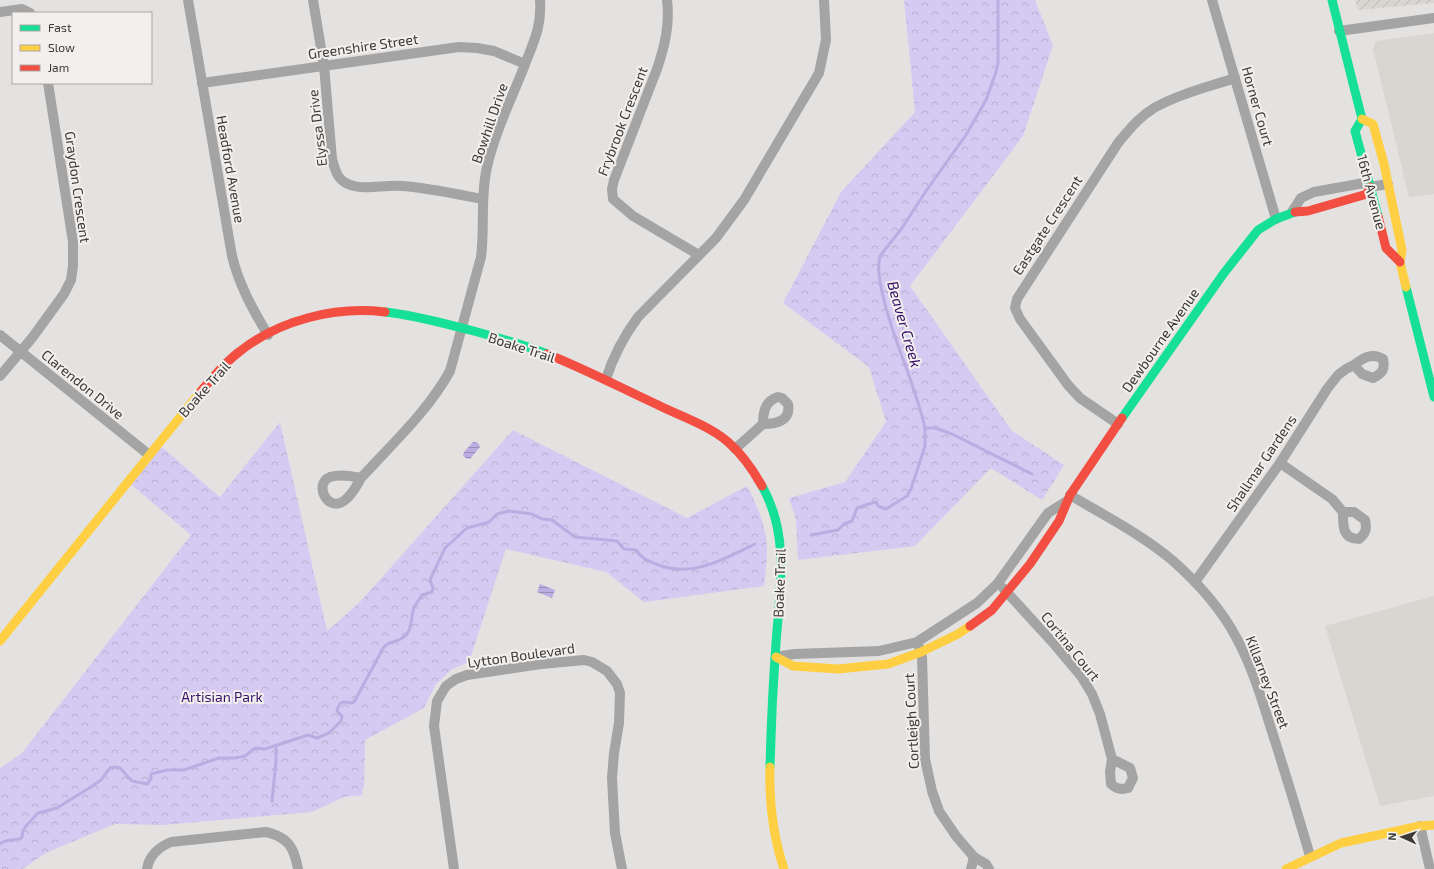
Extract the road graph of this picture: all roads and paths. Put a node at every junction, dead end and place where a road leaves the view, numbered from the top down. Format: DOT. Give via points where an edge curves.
graph roads {
  1 [pos="188,0"];
  2 [pos="313,0"];
  3 [pos="540,0"];
  4 [pos="666,0"];
  5 [pos="824,0"];
  6 [pos="1212,0"];
  7 [pos="1332,0"];
  8 [pos="0,12"];
  9 [pos="28,12"];
  10 [pos="1434,18"];
  11 [pos="1339,30"];
  12 [pos="525,64"];
  13 [pos="324,66"];
  14 [pos="1236,78"];
  15 [pos="202,83"];
  16 [pos="48,84"];
  17 [pos="1362,119"];
  18 [pos="1388,184"];
  19 [pos="1370,187"];
  20 [pos="482,199"];
  21 [pos="1292,212"];
  22 [pos="1276,219"];
  23 [pos="699,255"];
  24 [pos="1400,262"];
  25 [pos="462,328"];
  26 [pos="268,335"];
  27 [pos="0,336"];
  28 [pos="20,352"];
  29 [pos="1354,365"];
  30 [pos="0,376"];
  31 [pos="606,379"];
  32 [pos="1434,397"];
  33 [pos="763,424"];
  34 [pos="1118,424"];
  35 [pos="735,449"];
  36 [pos="148,454"];
  37 [pos="1280,463"];
  38 [pos="361,478"];
  39 [pos="1069,498"];
  40 [pos="1343,512"];
  41 [pos="1195,582"];
  42 [pos="998,583"];
  43 [pos="1007,591"];
  44 [pos="0,641"];
  45 [pos="917,642"];
  46 [pos="921,652"];
  47 [pos="776,656"];
  48 [pos="1112,759"];
  49 [pos="1433,824"];
  50 [pos="1420,826"];
  51 [pos="1310,856"];
  52 [pos="974,857"];
  53 [pos="146,869"];
  54 [pos="298,869"];
  55 [pos="454,869"];
  56 [pos="622,869"];
  57 [pos="784,869"];
  58 [pos="971,869"];
  59 [pos="989,869"];
  60 [pos="1286,869"];
  61 [pos="1430,869"];
  1 -- 15 [label="street, Headford Avenue"];
  2 -- 13 [label="street, Elyssa Drive"];
  3 -- 12 [label="street, Bowhill Drive" via="539,26"];
  4 -- 23 [label="street, Frybrook Crescent" via="667,34 663,51 614,180 613,199 633,216"];
  5 -- 23 [label="street" via="826,40 819,73 744,200 716,238"];
  6 -- 14 [label="street, Horner Court"];
  7 -- 11 [label="street"];
  8 -- 9 [label="street" via="22,9"];
  10 -- 11 [label="street"];
  11 -- 17 [label="street"];
  12 -- 13 [label="street, Greenshire Street" via="494,51 458,47"];
  12 -- 20 [label="street, Bowhill Drive" via="494,142"];
  13 -- 15 [label="street, Greenshire Street"];
  13 -- 20 [label="street, Elyssa Drive" via="332,159 341,180 348,185 359,187 401,185"];
  14 -- 22 [label="street, Horner Court"];
  14 -- 34 [label="street, Eastgate Crescent" via="1171,100 1153,109 1135,123 1118,143 1017,299 1015,308 1020,319 1068,386 1080,398"];
  15 -- 26 [label="street, Headford Avenue" via="232,256 246,297"];
  16 -- 28 [label="street, Graydon Crescent" via="73,242 73,266 71,280 64,294"];
  17 -- 18 [label="street, 16th Avenue" via="1373,124"];
  17 -- 19 [label="street, 16th Avenue" via="1355,130"];
  18 -- 19 [label="street, Dewbourne Avenue"];
  18 -- 24 [label="street, 16th Avenue" via="1402,250"];
  19 -- 21 [label="street, Dewbourne Avenue" via="1362,196 1308,211"];
  19 -- 21 [label="street, Dewbourne Avenue" via="1364,183 1314,192 1301,198"];
  19 -- 24 [label="street, 16th Avenue" via="1386,248"];
  20 -- 25 [label="street, Bowhill Drive" via="481,258"];
  21 -- 22 [label="street, Dewbourne Avenue"];
  22 -- 34 [label="street, Dewbourne Avenue" via="1258,230 1238,254"];
  23 -- 31 [label="street" via="627,331"];
  24 -- 32 [label="street, 16th Avenue"];
  25 -- 26 [label="street, Boake Trail" via="437,320 360,311 329,313 293,323"];
  25 -- 31 [label="street, Boake Trail" via="544,352"];
  25 -- 38 [label="street, Bowhill Drive" via="450,371 442,386"];
  26 -- 36 [label="street, Boake Trail" via="244,347 226,363"];
  27 -- 28 [label="street, Clarendon Drive"];
  28 -- 30 [label="street, Graydon Crescent"];
  28 -- 36 [label="street, Clarendon Drive"];
  29 -- 37 [label="street, Shallmar Gardens" via="1338,375 1327,389"];
  31 -- 35 [label="street, Boake Trail" via="712,430"];
  33 -- 35 [label="street"];
  34 -- 39 [label="street, Dewbourne Avenue"];
  35 -- 47 [label="street, Boake Trail" via="760,480 775,514 779,532 782,565"];
  36 -- 44 [label="street, Boake Trail"];
  37 -- 40 [label="street" via="1332,499"];
  37 -- 41 [label="street, Shallmar Gardens"];
  39 -- 41 [label="street, Killarney Street" via="1151,544"];
  39 -- 42 [label="street, Dewbourne Avenue" via="1048,513"];
  39 -- 43 [label="street, Dewbourne Avenue" via="1059,521"];
  41 -- 51 [label="street, Killarney Street" via="1237,638 1251,669"];
  42 -- 43 [label="street, Cortina Court"];
  42 -- 45 [label="street, Dewbourne Avenue" via="977,603"];
  43 -- 46 [label="street, Dewbourne Avenue" via="992,610 958,634"];
  43 -- 48 [label="street, Cortina Court" via="1081,676 1100,714"];
  45 -- 46 [label="street, Cortleigh Court"];
  45 -- 47 [label="street, Dewbourne Avenue" via="879,651"];
  46 -- 47 [label="street, Dewbourne Avenue" via="888,664 838,669 793,666"];
  46 -- 52 [label="street, Cortleigh Court" via="924,760 932,791 939,811"];
  47 -- 57 [label="street, Boake Trail" via="770,753 771,815"];
  49 -- 50 [label="street"];
  50 -- 51 [label="street" via="1341,843"];
  50 -- 61 [label="street"];
  51 -- 60 [label="street"];
  52 -- 58 [label="street"];
  52 -- 59 [label="street, Cortleigh Court" via="986,864"];
  53 -- 54 [label="street" via="152,856 162,846 171,842 266,832 288,842 296,854"];
  55 -- 56 [label="street, Lytton Boulevard" via="434,726 437,701 446,686 468,675 584,660 607,670 620,692 612,778 615,833"];
}
